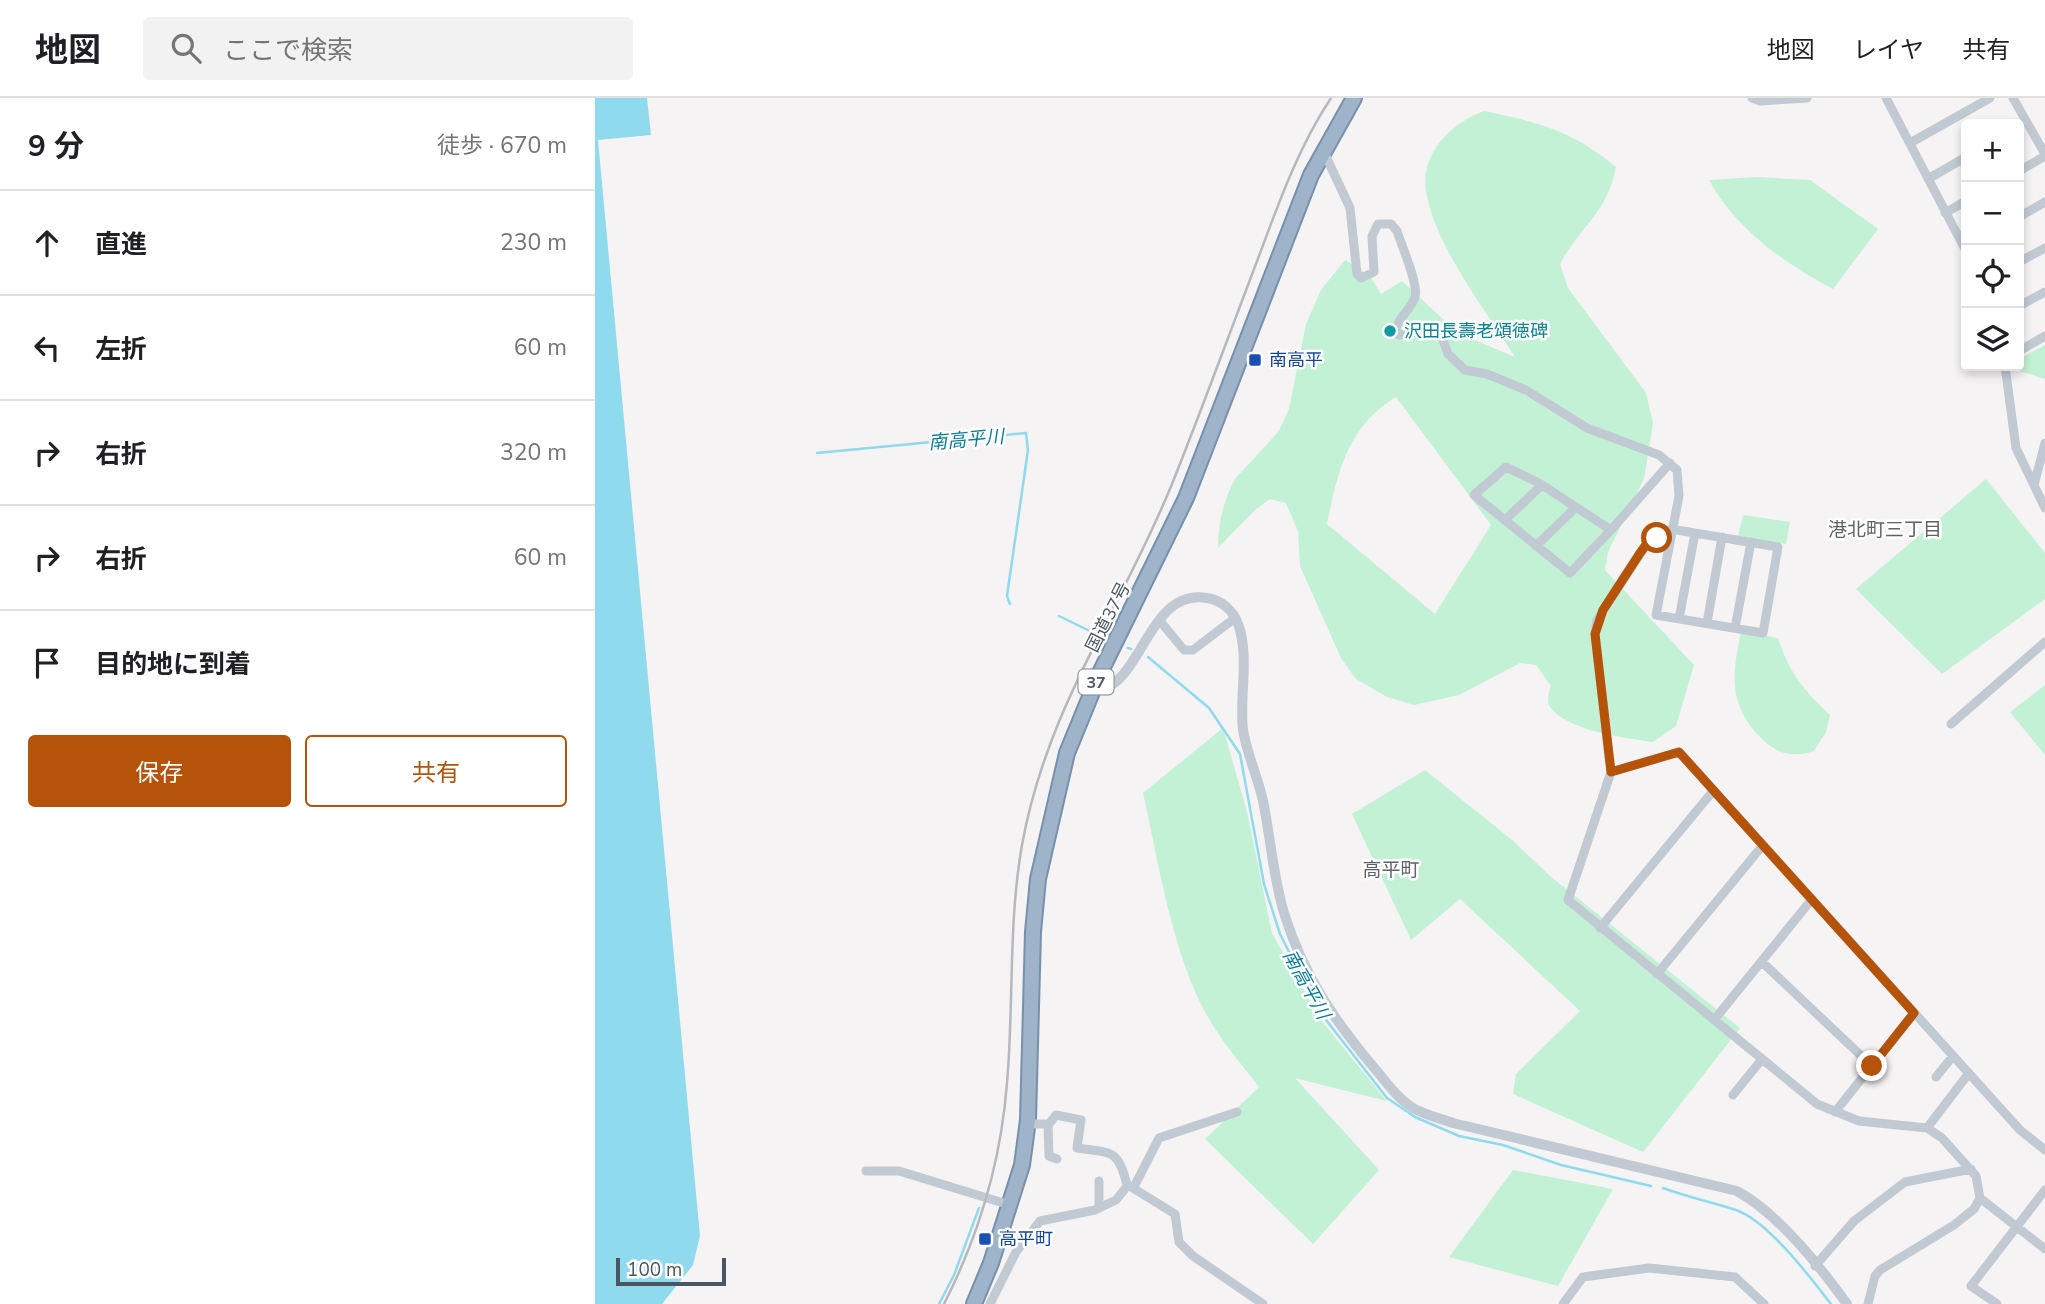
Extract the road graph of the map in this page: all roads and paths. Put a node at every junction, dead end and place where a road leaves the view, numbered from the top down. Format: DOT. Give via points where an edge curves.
graph roads {
  1 [pos="1354,98"];
  2 [pos="1752,98"];
  3 [pos="1808,98"];
  4 [pos="1887,98"];
  5 [pos="1990,98"];
  6 [pos="2013,98"];
  7 [pos="2021,119"];
  8 [pos="2024,125"];
  9 [pos="1910,143"];
  10 [pos="1323,149"];
  11 [pos="2045,155"];
  12 [pos="1961,160"];
  13 [pos="2024,168"];
  14 [pos="1928,179"];
  15 [pos="2045,202"];
  16 [pos="1961,204"];
  17 [pos="1945,213"];
  18 [pos="2024,214"];
  19 [pos="1964,245"];
  20 [pos="2045,248"];
  21 [pos="2024,259"];
  22 [pos="2045,292"];
  23 [pos="2024,303"];
  24 [pos="2045,337"];
  25 [pos="2024,348"];
  26 [pos="2006,371"];
  27 [pos="2045,443"];
  28 [pos="1670,463"];
  29 [pos="1542,485"];
  30 [pos="2034,485"];
  31 [pos="1574,508"];
  32 [pos="2045,508"];
  33 [pos="1505,520"];
  34 [pos="1671,529"];
  35 [pos="1611,530"];
  36 [pos="1695,533"];
  37 [pos="1722,537"];
  38 [pos="1670,539"];
  39 [pos="1751,542"];
  40 [pos="1536,546"];
  41 [pos="1235,618"];
  42 [pos="1679,619"];
  43 [pos="1160,621"];
  44 [pos="1707,623"];
  45 [pos="1735,628"];
  46 [pos="2045,642"];
  47 [pos="1092,691"];
  48 [pos="1951,724"];
  49 [pos="1611,772"];
  50 [pos="1713,791"];
  51 [pos="1763,845"];
  52 [pos="1812,900"];
  53 [pos="1600,928"];
  54 [pos="1762,962"];
  55 [pos="1657,974"];
  56 [pos="1914,1013"];
  57 [pos="1714,1020"];
  58 [pos="1953,1056"];
  59 [pos="1762,1059"];
  60 [pos="1872,1066"];
  61 [pos="1969,1073"];
  62 [pos="1936,1077"];
  63 [pos="1733,1095"];
  64 [pos="1237,1112"];
  65 [pos="1835,1112"];
  66 [pos="1048,1124"];
  67 [pos="1027,1125"];
  68 [pos="1927,1128"];
  69 [pos="2045,1150"];
  70 [pos="1057,1159"];
  71 [pos="1971,1169"];
  72 [pos="866,1171"];
  73 [pos="1099,1181"];
  74 [pos="1131,1186"];
  75 [pos="2045,1190"];
  76 [pos="1980,1198"];
  77 [pos="1010,1205"];
  78 [pos="1099,1208"];
  79 [pos="2017,1228"];
  80 [pos="2045,1249"];
  81 [pos="1815,1266"];
  82 [pos="974,1304"];
  83 [pos="991,1304"];
  84 [pos="1263,1304"];
  85 [pos="1563,1304"];
  86 [pos="1764,1304"];
  87 [pos="1847,1304"];
  88 [pos="1868,1304"];
  89 [pos="1997,1304"];
  1 -- 10 [label="highway, 国道37号 / 37"];
  2 -- 3 [label="street"];
  4 -- 9 [label="street"];
  5 -- 9 [label="street"];
  6 -- 7 [label="street"];
  8 -- 11 [label="street"];
  9 -- 14 [label="street"];
  10 -- 28 [label="street" via="1350,208 1361,278 1374,272 1372,236 1378,224 1391,224 1397,231 1416,292 1397,322 1399,335 1440,331 1448,354 1465,370 1526,390 1587,428"];
  10 -- 47 [label="highway, 国道37号 / 37" via="1174,528"];
  11 -- 13 [label="street"];
  12 -- 14 [label="street"];
  14 -- 17 [label="street"];
  15 -- 18 [label="street"];
  16 -- 17 [label="street"];
  17 -- 19 [label="street"];
  20 -- 21 [label="street"];
  22 -- 23 [label="street"];
  24 -- 25 [label="street"];
  26 -- 30 [label="street" via="2017,448"];
  27 -- 30 [label="street"];
  28 -- 34 [label="street" via="1679,481"];
  28 -- 35 [label="street"];
  29 -- 31 [label="street"];
  29 -- 33 [label="street"];
  29 -- 33 [label="street" via="1506,467 1474,495"];
  30 -- 32 [label="street"];
  31 -- 35 [label="street"];
  31 -- 40 [label="street"];
  33 -- 40 [label="street"];
  34 -- 36 [label="street"];
  34 -- 38 [label="street"];
  35 -- 40 [label="street" via="1570,573"];
  36 -- 37 [label="street"];
  36 -- 42 [label="street"];
  37 -- 39 [label="street"];
  37 -- 44 [label="street"];
  38 -- 42 [label="street" via="1656,615"];
  38 -- 49 [label="street" via="1648,542 1597,620"];
  39 -- 45 [label="street"];
  39 -- 45 [label="street" via="1778,547 1763,633"];
  41 -- 43 [label="street" via="1217,601 1195,597 1175,604"];
  41 -- 43 [label="street" via="1193,650 1184,650"];
  41 -- 81 [label="street" via="1242,651 1243,731 1262,797 1284,915 1317,994 1391,1089 1411,1107 1453,1122 1737,1191 1771,1213"];
  42 -- 44 [label="street"];
  43 -- 47 [label="street" via="1116,684 1106,692"];
  44 -- 45 [label="street"];
  46 -- 48 [label="street"];
  47 -- 67 [label="highway, 国道37号 / 37" via="1067,753 1038,879"];
  49 -- 50 [label="street" via="1679,752"];
  49 -- 53 [label="street" via="1569,900"];
  50 -- 51 [label="street"];
  50 -- 53 [label="street"];
  51 -- 52 [label="street"];
  51 -- 55 [label="street"];
  52 -- 54 [label="street"];
  52 -- 56 [label="street"];
  53 -- 55 [label="street"];
  54 -- 57 [label="street"];
  54 -- 60 [label="street"];
  55 -- 57 [label="street"];
  56 -- 58 [label="street"];
  56 -- 60 [label="street"];
  57 -- 59 [label="street"];
  58 -- 61 [label="street"];
  58 -- 62 [label="street"];
  59 -- 63 [label="street"];
  59 -- 65 [label="street" via="1817,1104"];
  60 -- 65 [label="street"];
  61 -- 68 [label="street"];
  61 -- 69 [label="street"];
  64 -- 74 [label="street" via="1159,1138"];
  65 -- 68 [label="street" via="1859,1121"];
  66 -- 67 [label="street"];
  66 -- 70 [label="street" via="1049,1156"];
  66 -- 74 [label="street" via="1056,1115 1081,1120 1077,1148 1112,1153"];
  67 -- 77 [label="highway, 国道37号 / 37"];
  68 -- 71 [label="street"];
  71 -- 76 [label="street"];
  71 -- 81 [label="street" via="1905,1182 1854,1221"];
  72 -- 77 [label="street" via="899,1171"];
  73 -- 78 [label="street"];
  74 -- 78 [label="street"];
  74 -- 84 [label="street" via="1175,1214 1176,1238 1193,1256"];
  75 -- 79 [label="street"];
  76 -- 79 [label="street"];
  76 -- 88 [label="street" via="1965,1217 1880,1270 1874,1276"];
  77 -- 82 [label="highway, 国道37号 / 37"];
  78 -- 83 [label="street" via="1040,1221 1016,1252"];
  79 -- 80 [label="street"];
  79 -- 89 [label="street" via="1971,1286"];
  81 -- 87 [label="street"];
  85 -- 86 [label="street" via="1583,1277 1649,1268 1735,1277"];
}
